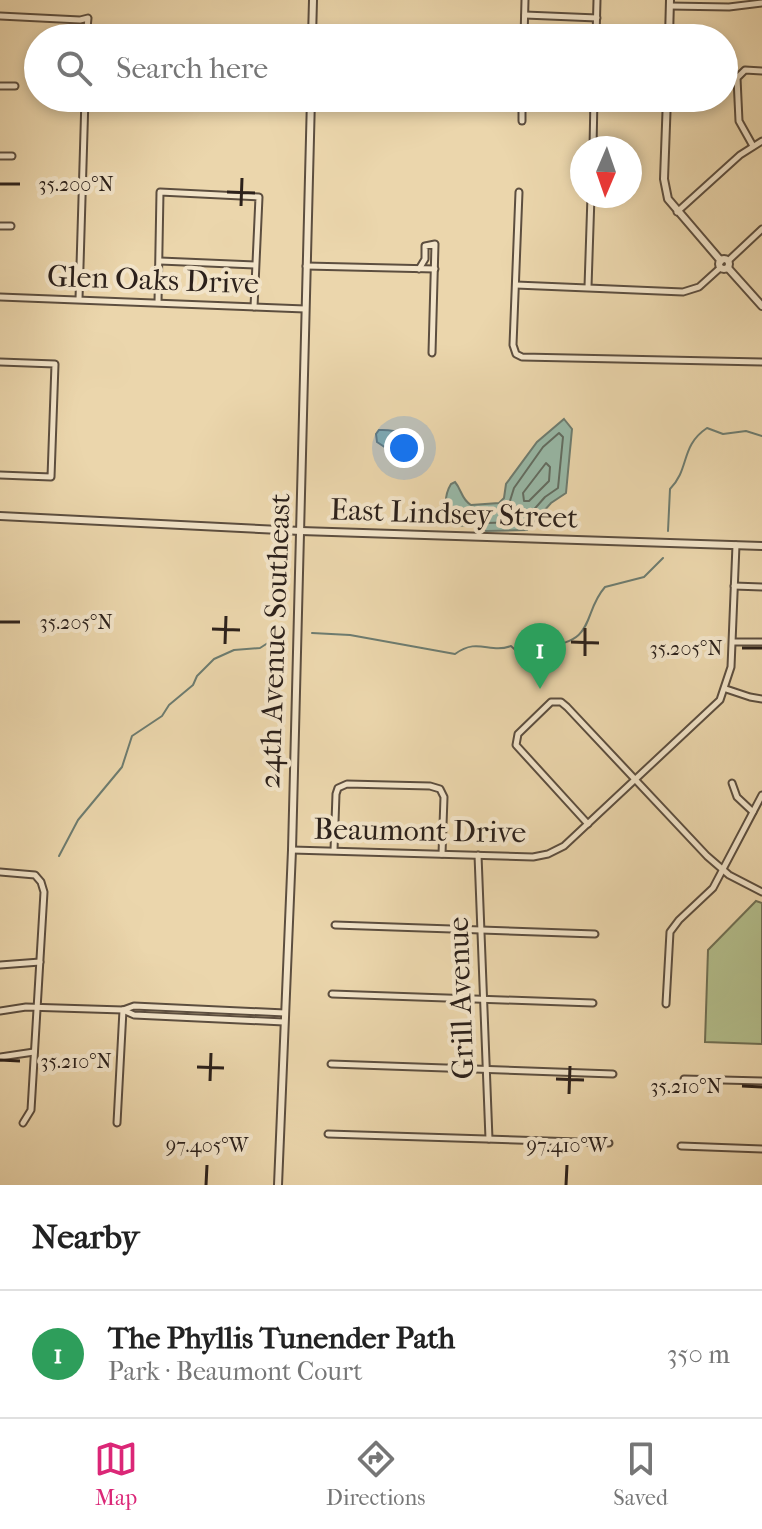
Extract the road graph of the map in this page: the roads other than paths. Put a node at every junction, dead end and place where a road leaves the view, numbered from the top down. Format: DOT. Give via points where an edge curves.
graph roads {
  1 [pos="313,0"];
  2 [pos="525,0"];
  3 [pos="597,0"];
  4 [pos="670,3"];
  5 [pos="762,3"];
  6 [pos="525,15"];
  7 [pos="0,16"];
  8 [pos="597,18"];
  9 [pos="87,24"];
  10 [pos="312,24"];
  11 [pos="525,24"];
  12 [pos="597,24"];
  13 [pos="669,24"];
  14 [pos="762,71"];
  15 [pos="738,77"];
  16 [pos="0,86"];
  17 [pos="15,86"];
  18 [pos="738,100"];
  19 [pos="85,112"];
  20 [pos="311,112"];
  21 [pos="522,112"];
  22 [pos="594,112"];
  23 [pos="667,112"];
  24 [pos="522,121"];
  25 [pos="593,136"];
  26 [pos="762,141"];
  27 [pos="753,146"];
  28 [pos="0,156"];
  29 [pos="12,156"];
  30 [pos="519,192"];
  31 [pos="591,208"];
  32 [pos="677,213"];
  33 [pos="0,226"];
  34 [pos="11,226"];
  35 [pos="762,229"];
  36 [pos="160,261"];
  37 [pos="724,264"];
  38 [pos="255,265"];
  39 [pos="306,266"];
  40 [pos="419,269"];
  41 [pos="435,269"];
  42 [pos="516,285"];
  43 [pos="588,287"];
  44 [pos="0,297"];
  45 [pos="79,299"];
  46 [pos="158,302"];
  47 [pos="762,306"];
  48 [pos="254,307"];
  49 [pos="305,309"];
  50 [pos="432,353"];
  51 [pos="0,362"];
  52 [pos="762,362"];
  53 [pos="0,475"];
  54 [pos="0,516"];
  55 [pos="301,531"];
  56 [pos="736,545"];
  57 [pos="762,546"];
  58 [pos="734,586"];
  59 [pos="762,587"];
  60 [pos="733,642"];
  61 [pos="762,642"];
  62 [pos="726,689"];
  63 [pos="762,699"];
  64 [pos="636,780"];
  65 [pos="732,783"];
  66 [pos="762,795"];
  67 [pos="753,812"];
  68 [pos="588,824"];
  69 [pos="292,850"];
  70 [pos="334,850"];
  71 [pos="442,854"];
  72 [pos="478,855"];
  73 [pos="724,870"];
  74 [pos="0,872"];
  75 [pos="762,892"];
  76 [pos="335,925"];
  77 [pos="480,930"];
  78 [pos="595,934"];
  79 [pos="40,962"];
  80 [pos="0,965"];
  81 [pos="332,994"];
  82 [pos="483,1000"];
  83 [pos="593,1003"];
  84 [pos="666,1004"];
  85 [pos="37,1008"];
  86 [pos="123,1010"];
  87 [pos="0,1011"];
  88 [pos="285,1013"];
  89 [pos="284,1022"];
  90 [pos="34,1052"];
  91 [pos="0,1057"];
  92 [pos="331,1064"];
  93 [pos="486,1070"];
  94 [pos="613,1074"];
  95 [pos="684,1079"];
  96 [pos="762,1081"];
  97 [pos="23,1123"];
  98 [pos="117,1123"];
  99 [pos="328,1134"];
  100 [pos="489,1139"];
  101 [pos="609,1143"];
  102 [pos="681,1146"];
  103 [pos="762,1149"];
  104 [pos="278,1185"];
  1 -- 10 [label="street"];
  2 -- 6 [label="street"];
  3 -- 8 [label="street"];
  4 -- 5 [label="street"];
  4 -- 13 [label="street"];
  6 -- 8 [label="street"];
  6 -- 11 [label="street"];
  7 -- 9 [label="street" via="88,18"];
  8 -- 12 [label="street"];
  14 -- 15 [label="street" via="745,70"];
  16 -- 17 [label="street"];
  18 -- 27 [label="street" via="739,121"];
  19 -- 45 [label="street"];
  20 -- 39 [label="street, 24th Avenue Southeast"];
  21 -- 24 [label="street"];
  22 -- 25 [label="street"];
  23 -- 32 [label="street" via="665,186"];
  26 -- 27 [label="street"];
  27 -- 32 [label="street"];
  28 -- 29 [label="street"];
  30 -- 42 [label="street"];
  31 -- 43 [label="street"];
  32 -- 37 [label="street"];
  33 -- 34 [label="street"];
  35 -- 37 [label="street"];
  36 -- 38 [label="street"];
  36 -- 38 [label="street" via="160,192 259,197"];
  36 -- 46 [label="street"];
  37 -- 43 [label="street" via="699,287 683,292"];
  37 -- 47 [label="street"];
  38 -- 48 [label="street"];
  39 -- 40 [label="street"];
  39 -- 49 [label="street, 24th Avenue Southeast"];
  40 -- 41 [label="street"];
  40 -- 41 [label="street" via="425,246 433,243"];
  41 -- 50 [label="street"];
  42 -- 43 [label="street"];
  42 -- 52 [label="street" via="514,350 520,356"];
  44 -- 45 [label="street, Glen Oaks Drive"];
  45 -- 46 [label="street, Glen Oaks Drive"];
  46 -- 48 [label="street, Glen Oaks Drive"];
  48 -- 49 [label="street, Glen Oaks Drive"];
  49 -- 55 [label="street, 24th Avenue Southeast"];
  51 -- 53 [label="street" via="55,364 51,477"];
  54 -- 55 [label="street, East Lindsey Street"];
  55 -- 56 [label="street, East Lindsey Street"];
  55 -- 69 [label="street, 24th Avenue Southeast"];
  56 -- 57 [label="street, East Lindsey Street"];
  56 -- 58 [label="street"];
  58 -- 59 [label="street"];
  58 -- 60 [label="street"];
  60 -- 61 [label="street"];
  60 -- 62 [label="street"];
  62 -- 63 [label="street"];
  62 -- 64 [label="street, Beaumont Drive"];
  64 -- 68 [label="street, Beaumont Drive"];
  64 -- 68 [label="street" via="564,703 551,702 518,734 516,745"];
  64 -- 73 [label="street"];
  65 -- 67 [label="street" via="737,797"];
  66 -- 67 [label="street"];
  67 -- 73 [label="street"];
  68 -- 72 [label="street, Beaumont Drive" via="548,854"];
  69 -- 70 [label="street, Beaumont Drive"];
  69 -- 88 [label="street, 24th Avenue Southeast"];
  70 -- 71 [label="street, Beaumont Drive"];
  70 -- 71 [label="street" via="338,788 433,787 443,794"];
  71 -- 72 [label="street, Beaumont Drive"];
  72 -- 77 [label="street, Grill Avenue"];
  73 -- 75 [label="street"];
  73 -- 84 [label="street" via="670,932"];
  74 -- 79 [label="street" via="37,877 44,892"];
  76 -- 77 [label="street"];
  77 -- 78 [label="street"];
  77 -- 82 [label="street, Grill Avenue"];
  79 -- 80 [label="street"];
  79 -- 85 [label="street"];
  81 -- 82 [label="street"];
  82 -- 83 [label="street"];
  82 -- 93 [label="street, Grill Avenue"];
  85 -- 86 [label="street"];
  85 -- 87 [label="street"];
  85 -- 90 [label="street"];
  86 -- 88 [label="street" via="134,1006"];
  86 -- 89 [label="street" via="134,1015"];
  86 -- 98 [label="street"];
  88 -- 89 [label="street, 24th Avenue Southeast"];
  89 -- 104 [label="street, 24th Avenue Southeast"];
  90 -- 91 [label="street"];
  90 -- 97 [label="street" via="31,1110"];
  92 -- 93 [label="street"];
  93 -- 94 [label="street"];
  93 -- 100 [label="street, Grill Avenue"];
  95 -- 96 [label="street"];
  99 -- 100 [label="street"];
  100 -- 101 [label="street"];
  102 -- 103 [label="street"];
}
